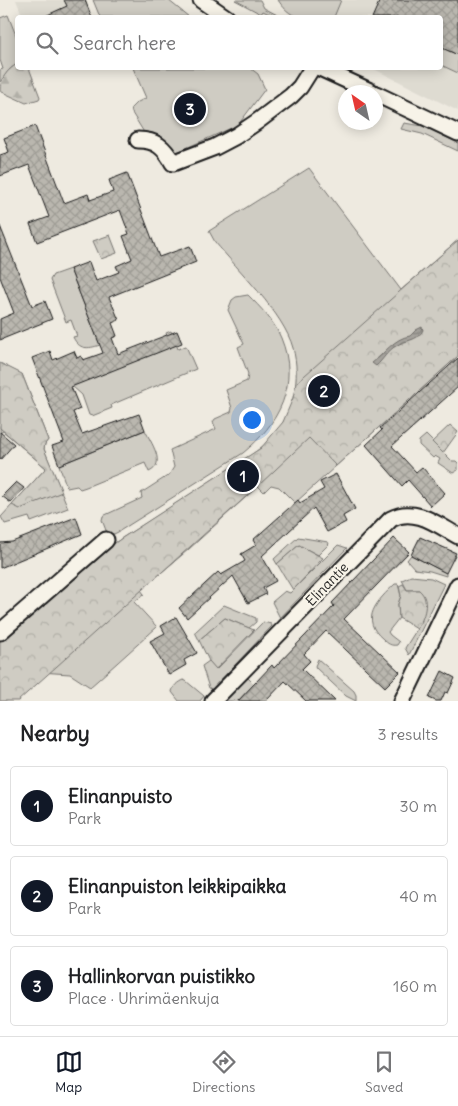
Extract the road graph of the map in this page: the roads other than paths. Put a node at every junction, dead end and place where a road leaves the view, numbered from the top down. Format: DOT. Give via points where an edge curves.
graph roads {
  1 [pos="201,0"];
  2 [pos="223,15"];
  3 [pos="311,70"];
  4 [pos="324,70"];
  5 [pos="357,85"];
  6 [pos="383,97"];
  7 [pos="458,133"];
  8 [pos="138,140"];
  9 [pos="458,536"];
  10 [pos="106,540"];
  11 [pos="458,585"];
  12 [pos="0,632"];
  13 [pos="213,701"];
  14 [pos="402,701"];
  1 -- 2 [label="street"];
  3 -- 8 [label="street" via="287,100 215,147 173,163 158,144"];
  4 -- 5 [label="street"];
  6 -- 7 [label="street"];
  9 -- 13 [label="street, Elinantie" via="420,516 401,514 386,524"];
  10 -- 12 [label="street"];
  11 -- 14 [label="street"];
}
